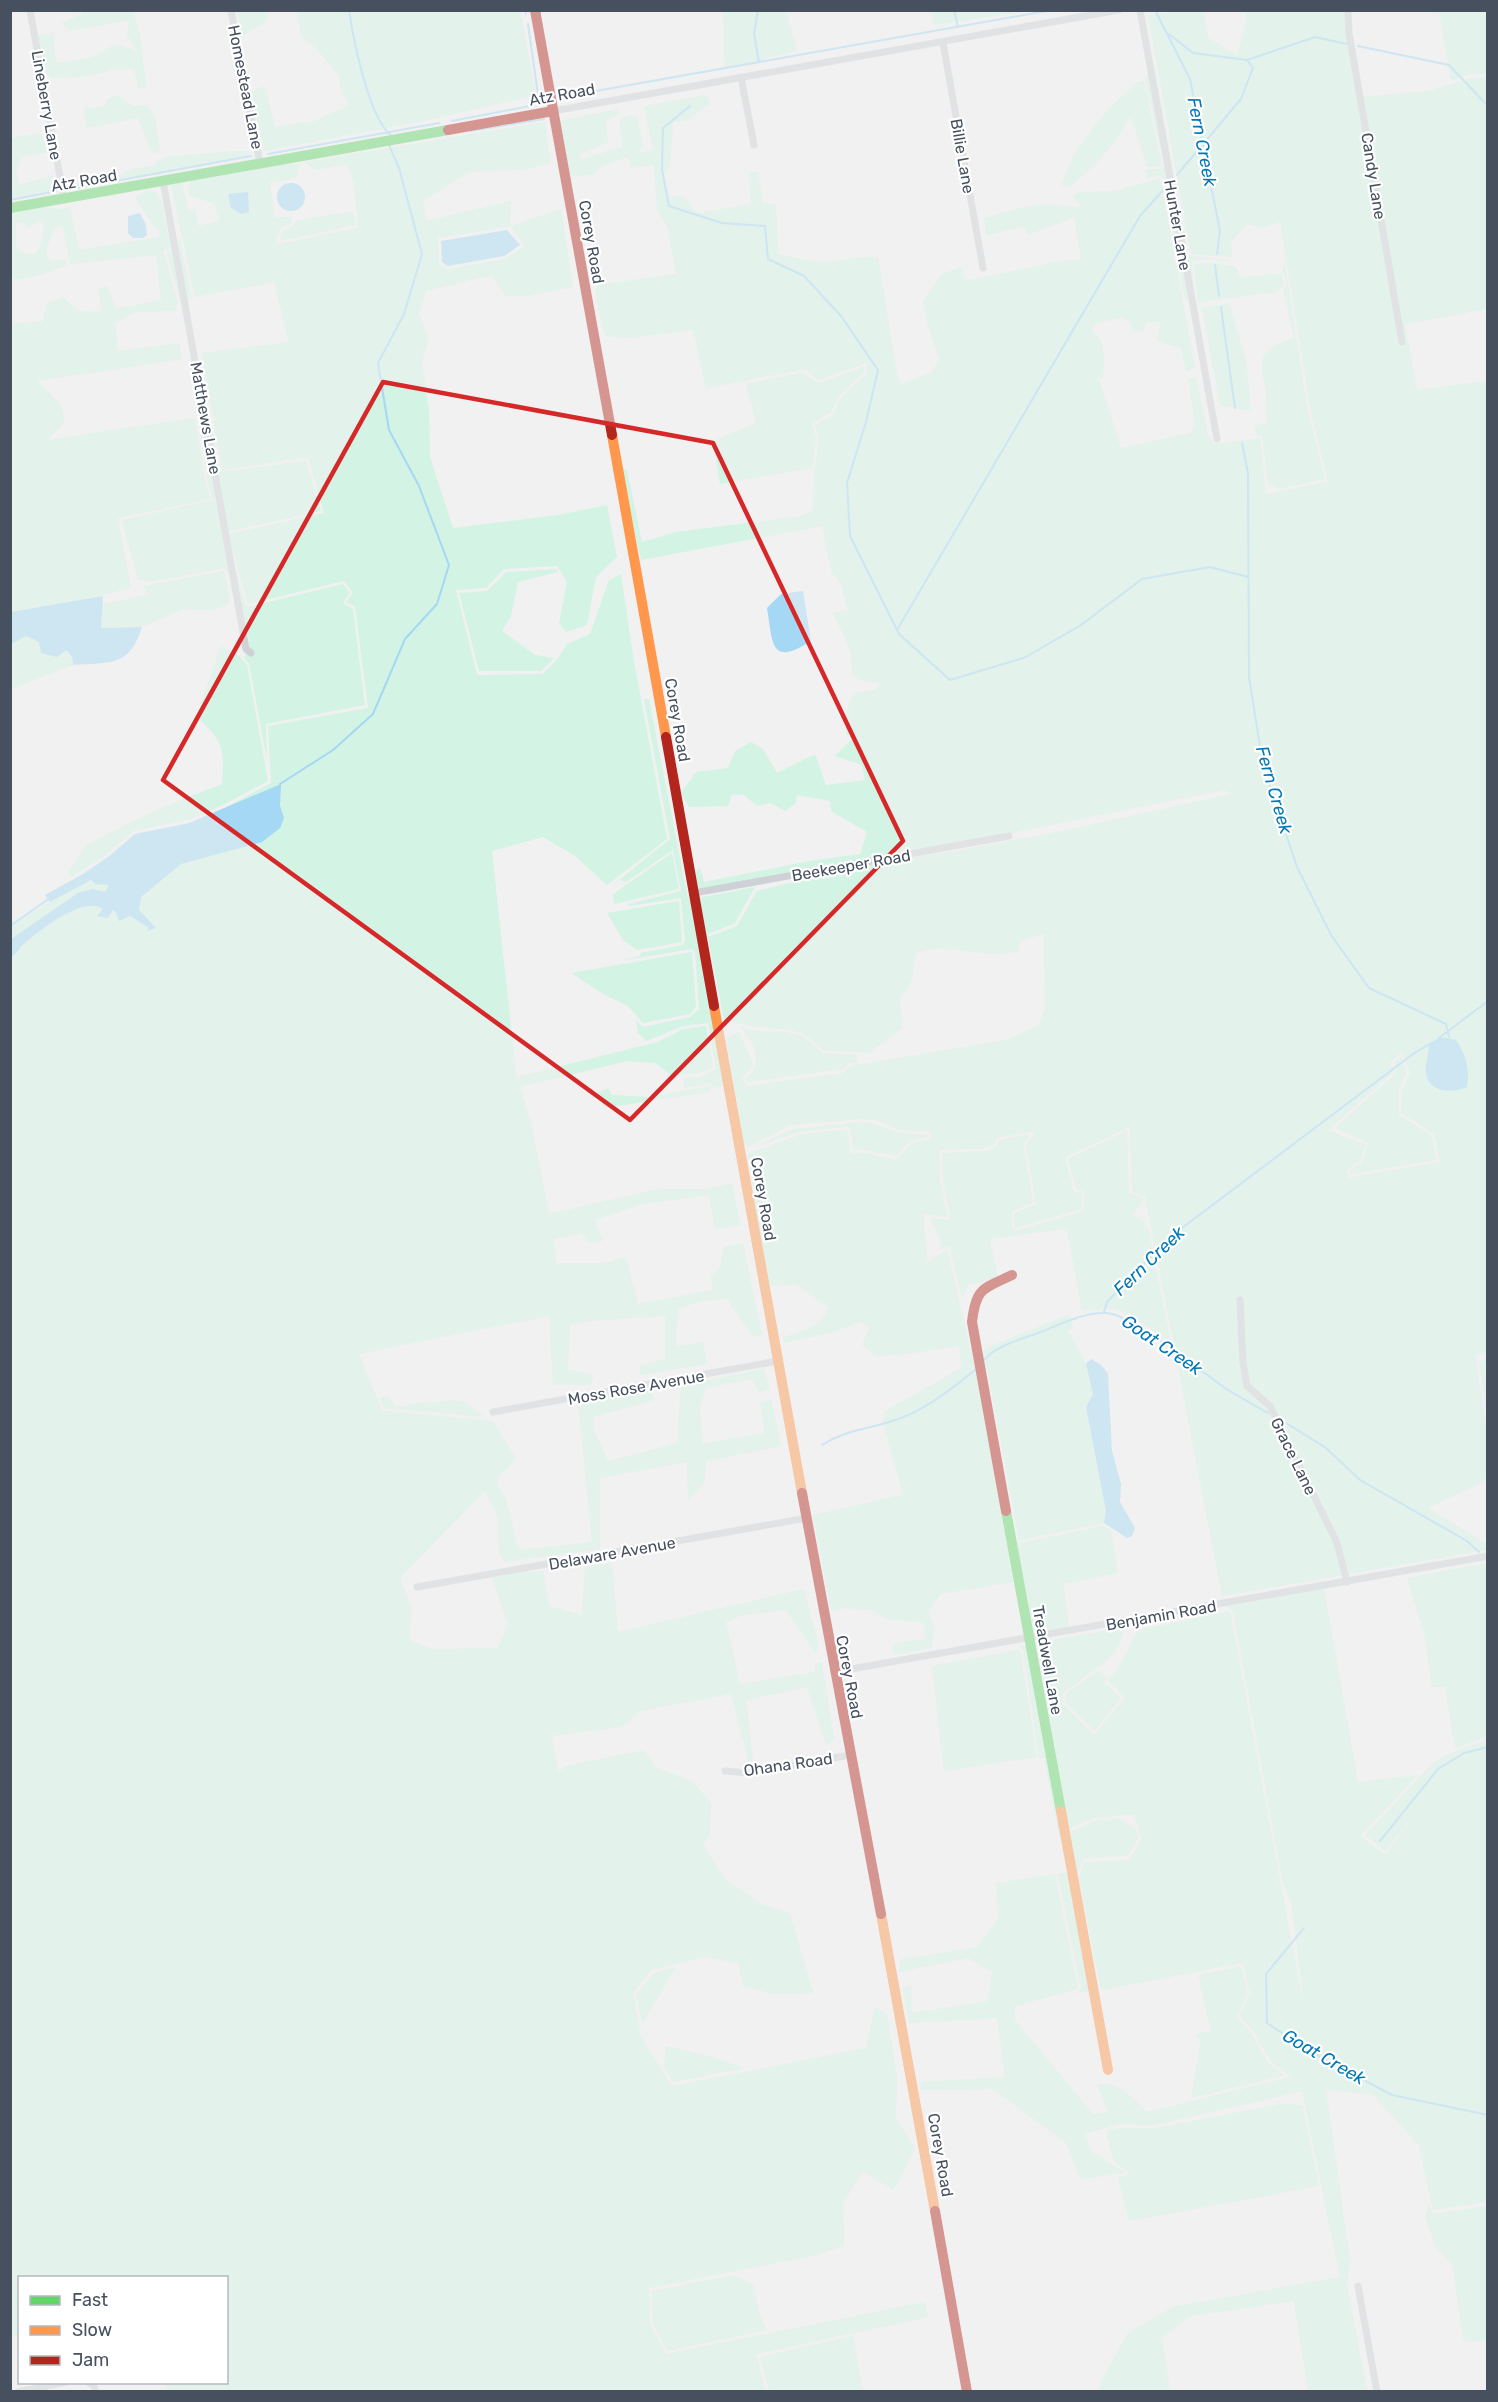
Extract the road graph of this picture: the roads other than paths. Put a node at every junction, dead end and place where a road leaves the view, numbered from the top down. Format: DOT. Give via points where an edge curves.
graph roads {
  1 [pos="30,10"];
  2 [pos="231,10"];
  3 [pos="535,10"];
  4 [pos="1119,10"];
  5 [pos="1140,10"];
  6 [pos="1348,10"];
  7 [pos="944,43"];
  8 [pos="741,77"];
  9 [pos="553,111"];
  10 [pos="754,145"];
  11 [pos="260,163"];
  12 [pos="163,181"];
  13 [pos="64,198"];
  14 [pos="10,208"];
  15 [pos="983,268"];
  16 [pos="1402,342"];
  17 [pos="1217,439"];
  18 [pos="251,653"];
  19 [pos="1009,837"];
  20 [pos="694,893"];
  21 [pos="1012,1275"];
  22 [pos="1240,1300"];
  23 [pos="778,1362"];
  24 [pos="494,1412"];
  25 [pos="807,1518"];
  26 [pos="1488,1556"];
  27 [pos="1347,1582"];
  28 [pos="417,1587"];
  29 [pos="1029,1638"];
  30 [pos="834,1672"];
  31 [pos="850,1755"];
  32 [pos="725,1771"];
  33 [pos="1108,2070"];
  34 [pos="1358,2286"];
  35 [pos="55,2384"];
  36 [pos="18,2391"];
  37 [pos="967,2391"];
  38 [pos="1377,2391"];
  1 -- 13 [label="street, Lineberry Lane"];
  2 -- 11 [label="street, Homestead Lane"];
  3 -- 9 [label="street, Corey Road"];
  4 -- 7 [label="street, Atz Road"];
  5 -- 17 [label="street, Hunter Lane"];
  6 -- 16 [label="street, Candy Lane"];
  7 -- 8 [label="street, Atz Road"];
  7 -- 15 [label="street, Billie Lane"];
  8 -- 9 [label="street, Atz Road"];
  8 -- 10 [label="street"];
  9 -- 11 [label="street, Atz Road"];
  9 -- 20 [label="street, Corey Road"];
  11 -- 12 [label="street, Atz Road"];
  12 -- 13 [label="street, Atz Road"];
  12 -- 18 [label="street, Matthews Lane" via="246,649"];
  13 -- 14 [label="street, Atz Road"];
  19 -- 20 [label="street, Beekeeper Road"];
  20 -- 23 [label="street, Corey Road"];
  21 -- 29 [label="street, Treadwell Lane" via="981,1290 972,1322"];
  22 -- 27 [label="street, Grace Lane" via="1247,1386 1270,1406 1337,1543"];
  23 -- 24 [label="street, Moss Rose Avenue"];
  23 -- 25 [label="street, Corey Road"];
  25 -- 28 [label="street, Delaware Avenue"];
  25 -- 30 [label="street, Corey Road"];
  26 -- 27 [label="street, Benjamin Road"];
  27 -- 29 [label="street, Benjamin Road"];
  29 -- 30 [label="street, Benjamin Road"];
  29 -- 33 [label="street, Treadwell Lane"];
  30 -- 31 [label="street, Corey Road"];
  31 -- 32 [label="street, Ohana Road" via="748,1773"];
  31 -- 37 [label="street, Corey Road" via="904,2031"];
  34 -- 38 [label="street"];
  35 -- 36 [label="street"];
}
